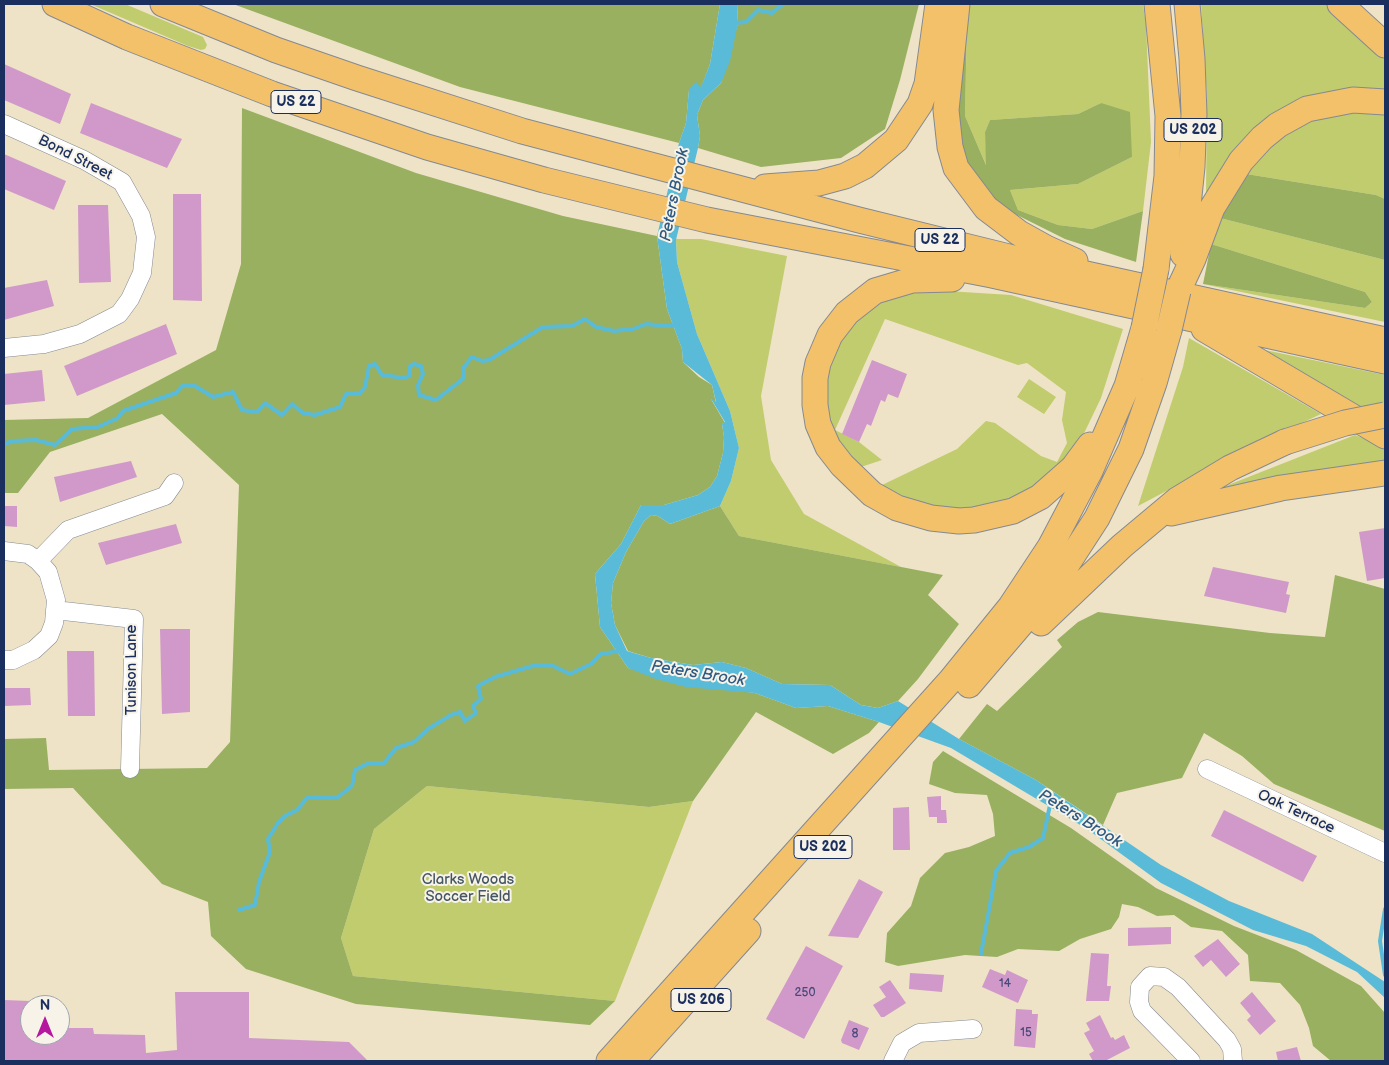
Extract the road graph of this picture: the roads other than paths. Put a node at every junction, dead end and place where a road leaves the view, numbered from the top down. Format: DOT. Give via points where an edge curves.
graph roads {
  1 [pos="56,4"];
  2 [pos="163,4"];
  3 [pos="938,4"];
  4 [pos="957,4"];
  5 [pos="1157,4"];
  6 [pos="1187,4"];
  7 [pos="1340,4"];
  8 [pos="1364,4"];
  9 [pos="1385,23"];
  10 [pos="1385,45"];
  11 [pos="1385,102"];
  12 [pos="4,124"];
  13 [pos="745,190"];
  14 [pos="1188,257"];
  15 [pos="992,275"];
  16 [pos="1136,285"];
  17 [pos="1177,324"];
  18 [pos="1385,340"];
  19 [pos="4,348"];
  20 [pos="1385,361"];
  21 [pos="1127,386"];
  22 [pos="1385,415"];
  23 [pos="1385,436"];
  24 [pos="1385,472"];
  25 [pos="174,483"];
  26 [pos="1155,520"];
  27 [pos="4,551"];
  28 [pos="38,561"];
  29 [pos="55,610"];
  30 [pos="4,660"];
  31 [pos="958,684"];
  32 [pos="894,755"];
  33 [pos="130,769"];
  34 [pos="1207,770"];
  35 [pos="1385,853"];
  36 [pos="744,935"];
  37 [pos="973,1029"];
  38 [pos="619,1058"];
  39 [pos="593,1061"];
  40 [pos="651,1061"];
  41 [pos="893,1061"];
  42 [pos="1191,1061"];
  43 [pos="1233,1061"];
  1 -- 15 [label="highway, US 22" via="210,70 340,118 468,159 707,220"];
  2 -- 13 [label="highway, US 22" via="276,50 438,105 522,131"];
  3 -- 13 [label="highway" via="927,84 920,104 896,140 865,166 832,180"];
  4 -- 16 [label="highway" via="946,110 950,147 961,175 986,208 1019,233 1046,248"];
  5 -- 21 [label="highway, US 202, bridge" via="1168,116 1167,176 1156,270"];
  6 -- 14 [label="highway, US 202" via="1194,114"];
  7 -- 10 [label="highway"];
  8 -- 9 [label="highway"];
  11 -- 14 [label="highway" via="1338,102 1307,109 1278,124 1232,174"];
  12 -- 19 [label="street, Bond Street" via="84,160 122,182 141,216 146,237 142,273 119,314 107,322 44,344"];
  13 -- 16 [label="highway, US 22"];
  14 -- 17 [label="highway, US 202, bridge" via="1178,291"];
  15 -- 17 [label="highway, US 22"];
  15 -- 21 [label="highway" via="970,280 926,278 888,285 863,299 847,313 830,336 815,378 818,424 828,447 862,486 897,508 930,518 974,520 1013,511 1040,497 1073,468 1092,443 1111,403"];
  16 -- 18 [label="highway, US 22"];
  17 -- 20 [label="highway, US 22"];
  17 -- 23 [label="highway"];
  17 -- 31 [label="highway, US 202" via="1136,434 1097,518 1051,588"];
  21 -- 31 [label="highway, US 202" via="1090,471 1050,547"];
  22 -- 26 [label="highway, bridge" via="1285,442 1257,454 1178,500"];
  24 -- 26 [label="highway" via="1252,494 1197,506"];
  25 -- 28 [label="street" via="169,492 159,499 68,530"];
  26 -- 31 [label="highway" via="1096,569 1026,638"];
  27 -- 28 [label="street" via="28,554"];
  28 -- 29 [label="street" via="52,581"];
  29 -- 30 [label="street" via="49,636 34,650 13,660"];
  29 -- 33 [label="street, Tunison Lane" via="134,618"];
  31 -- 32 [label="highway, US 202"];
  32 -- 36 [label="highway, US 202"];
  32 -- 38 [label="highway, US 202"];
  34 -- 35 [label="street, Oak Terrace"];
  36 -- 38 [label="highway, US 202"];
  36 -- 40 [label="highway, US 206" via="728,967"];
  37 -- 41 [label="street" via="919,1033 902,1044"];
  38 -- 39 [label="highway"];
  42 -- 43 [label="street" via="1142,1011 1140,987 1150,976 1164,977 1178,988 1227,1040"];
}
